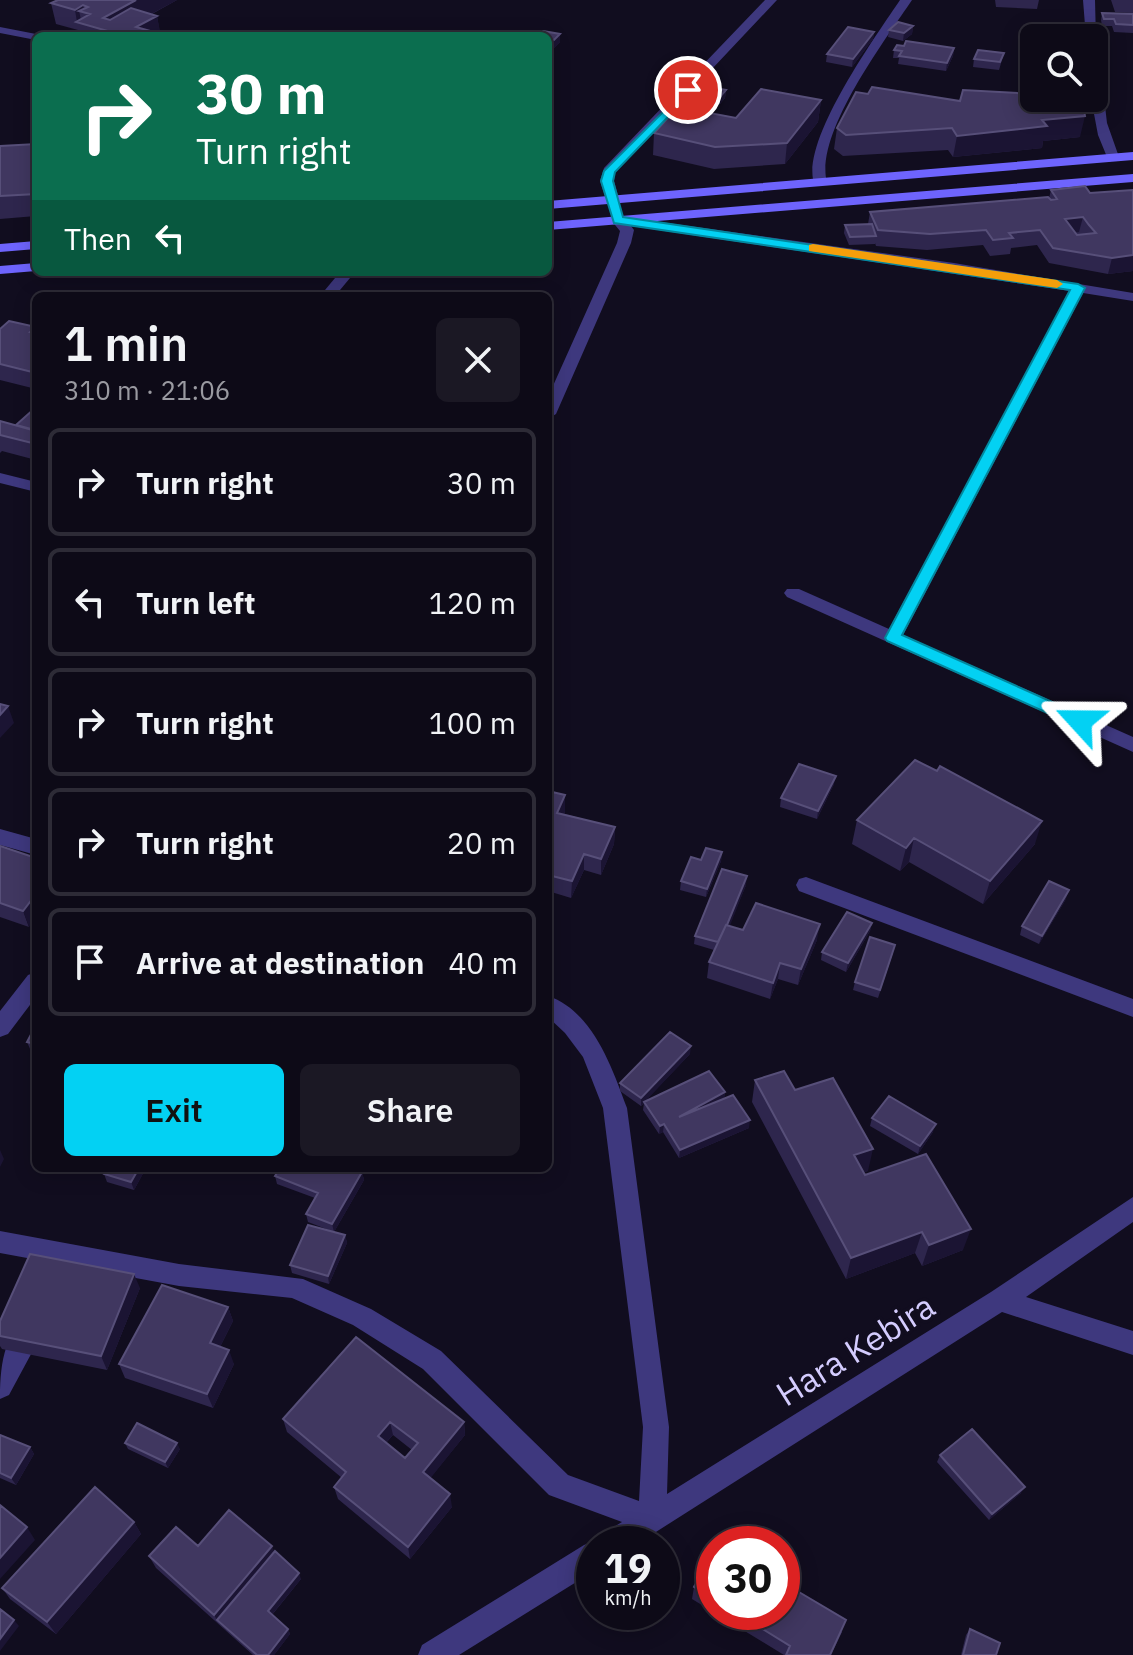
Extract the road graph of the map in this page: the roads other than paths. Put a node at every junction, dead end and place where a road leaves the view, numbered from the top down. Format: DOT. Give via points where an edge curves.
graph roads {
  1 [pos="771,0"];
  2 [pos="906,0"];
  3 [pos="1089,0"];
  4 [pos="1091,24"];
  5 [pos="0,30"];
  6 [pos="32,36"];
  7 [pos="1099,112"];
  8 [pos="1133,156"];
  9 [pos="1113,157"];
  10 [pos="1133,178"];
  11 [pos="820,183"];
  12 [pos="612,199"];
  13 [pos="552,205"];
  14 [pos="618,220"];
  15 [pos="552,226"];
  16 [pos="32,245"];
  17 [pos="0,248"];
  18 [pos="32,267"];
  19 [pos="0,270"];
  20 [pos="344,276"];
  21 [pos="1078,288"];
  22 [pos="330,292"];
  23 [pos="1133,297"];
  24 [pos="552,405"];
  25 [pos="0,478"];
  26 [pos="32,486"];
  27 [pos="793,593"];
  28 [pos="893,638"];
  29 [pos="1133,745"];
  30 [pos="0,837"];
  31 [pos="32,846"];
  32 [pos="806,885"];
  33 [pos="32,986"];
  34 [pos="552,1008"];
  35 [pos="1133,1008"];
  36 [pos="0,1028"];
  37 [pos="1133,1208"];
  38 [pos="0,1242"];
  39 [pos="61,1252"];
  40 [pos="53,1281"];
  41 [pos="1000,1300"];
  42 [pos="43,1309"];
  43 [pos="1133,1343"];
  44 [pos="0,1386"];
  45 [pos="652,1519"];
  46 [pos="641,1526"];
  47 [pos="576,1566"];
  48 [pos="432,1655"];
  1 -- 12 [label="street" via="609,171"];
  2 -- 11 [label="street" via="823,142 817,165"];
  3 -- 4 [label="street"];
  5 -- 6 [label="street"];
  7 -- 9 [label="street"];
  8 -- 9 [label="main road"];
  9 -- 11 [label="main road"];
  10 -- 14 [label="main road"];
  11 -- 12 [label="main road"];
  12 -- 13 [label="main road"];
  12 -- 14 [label="main road"];
  14 -- 15 [label="main road"];
  14 -- 21 [label="street"];
  14 -- 24 [label="street" via="627,230 624,243"];
  16 -- 17 [label="main road"];
  18 -- 19 [label="main road"];
  20 -- 22 [label="street"];
  21 -- 23 [label="street"];
  21 -- 28 [label="street"];
  25 -- 26 [label="street"];
  27 -- 28 [label="street"];
  28 -- 29 [label="street"];
  30 -- 31 [label="street"];
  32 -- 35 [label="street"];
  33 -- 36 [label="street"];
  34 -- 45 [label="street" via="571,1020 597,1058 615,1108 656,1427"];
  37 -- 41 [label="street, Hara Kebira"];
  38 -- 39 [label="street"];
  39 -- 40 [label="street"];
  39 -- 45 [label="street" via="179,1275 294,1287 362,1317 432,1360 559,1485"];
  41 -- 43 [label="street"];
  41 -- 45 [label="street, Hara Kebira"];
  42 -- 44 [label="street"];
  45 -- 46 [label="street, Hara Kebira"];
  47 -- 48 [label="street"];
}
